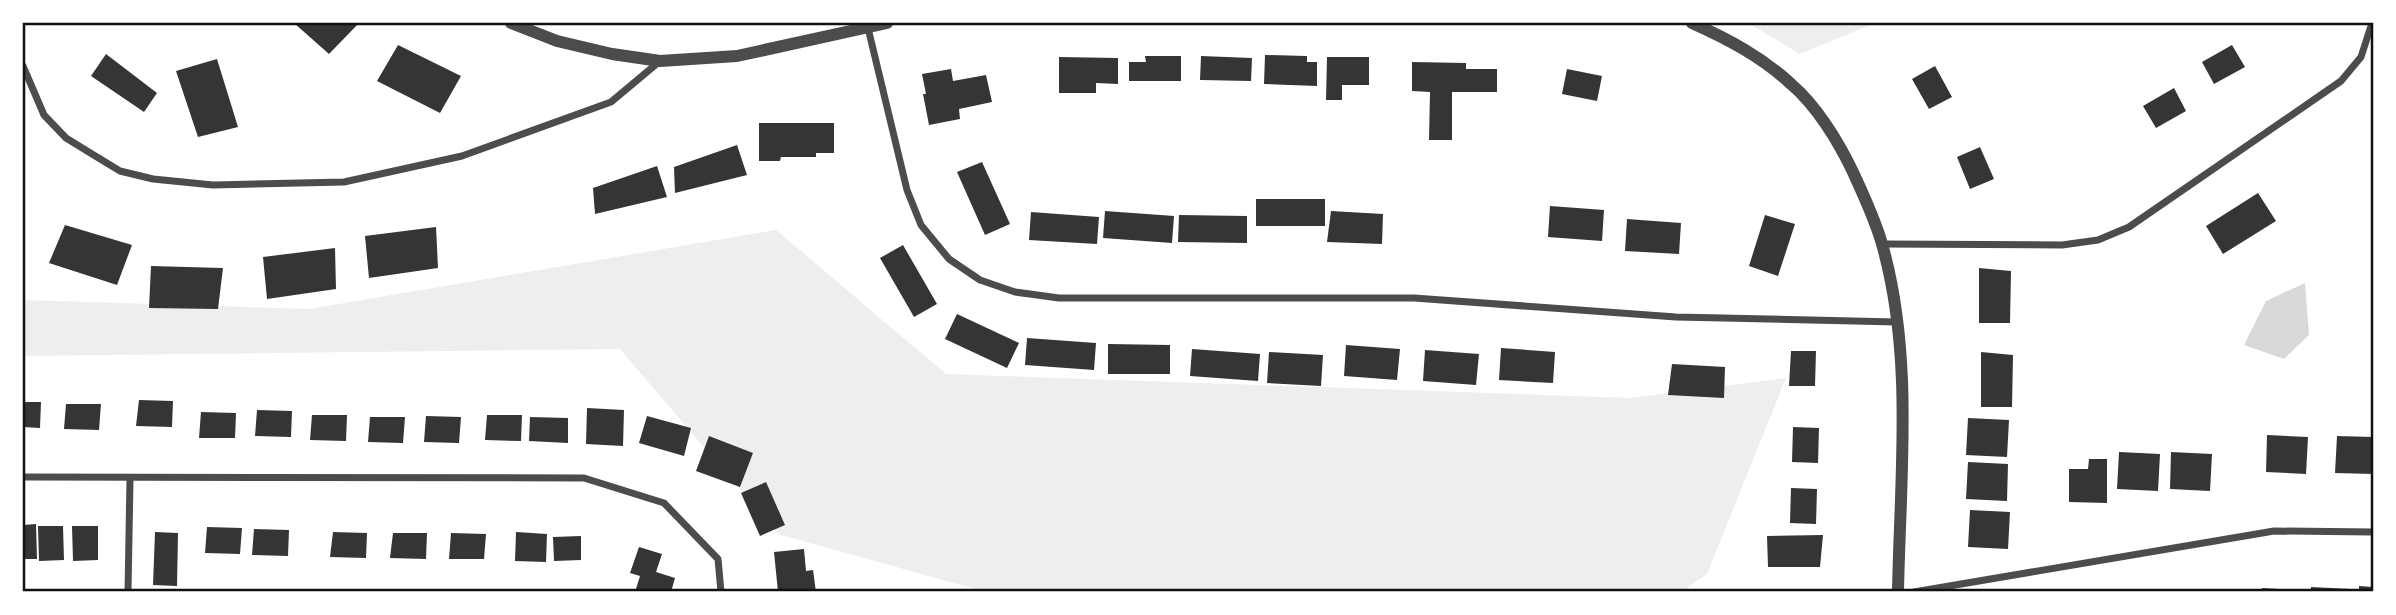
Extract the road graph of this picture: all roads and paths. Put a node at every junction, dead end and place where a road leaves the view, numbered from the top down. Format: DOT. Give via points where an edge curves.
graph roads {
  1 [pos="511,23"];
  2 [pos="887,23"];
  3 [pos="1692,23"];
  4 [pos="2371,26"];
  5 [pos="868,28"];
  6 [pos="660,61"];
  7 [pos="23,66"];
  8 [pos="1882,244"];
  9 [pos="1897,322"];
  10 [pos="23,477"];
  11 [pos="130,479"];
  12 [pos="2373,532"];
  13 [pos="128,592"];
  14 [pos="721,592"];
  15 [pos="1898,592"];
  16 [pos="1914,592"];
  1 -- 6 [label="street" via="557,41"];
  2 -- 5 [label="street"];
  3 -- 8 [label="street" via="1735,43 1793,85 1836,138"];
  4 -- 8 [label="street" via="2361,57 2341,81 2129,227 2098,240 2062,245"];
  5 -- 6 [label="street" via="737,56"];
  5 -- 9 [label="street" via="907,190 921,225 949,258 980,279 1015,292 1059,298 1414,298 1676,317"];
  6 -- 7 [label="street" via="611,102 461,156 344,182 213,185 120,171 66,138 44,115"];
  8 -- 9 [label="street"];
  9 -- 15 [label="street" via="1902,395"];
  10 -- 11 [label="street"];
  11 -- 13 [label="street"];
  11 -- 14 [label="street" via="584,478 664,503 718,559"];
  12 -- 16 [label="street" via="2274,531"];
}
